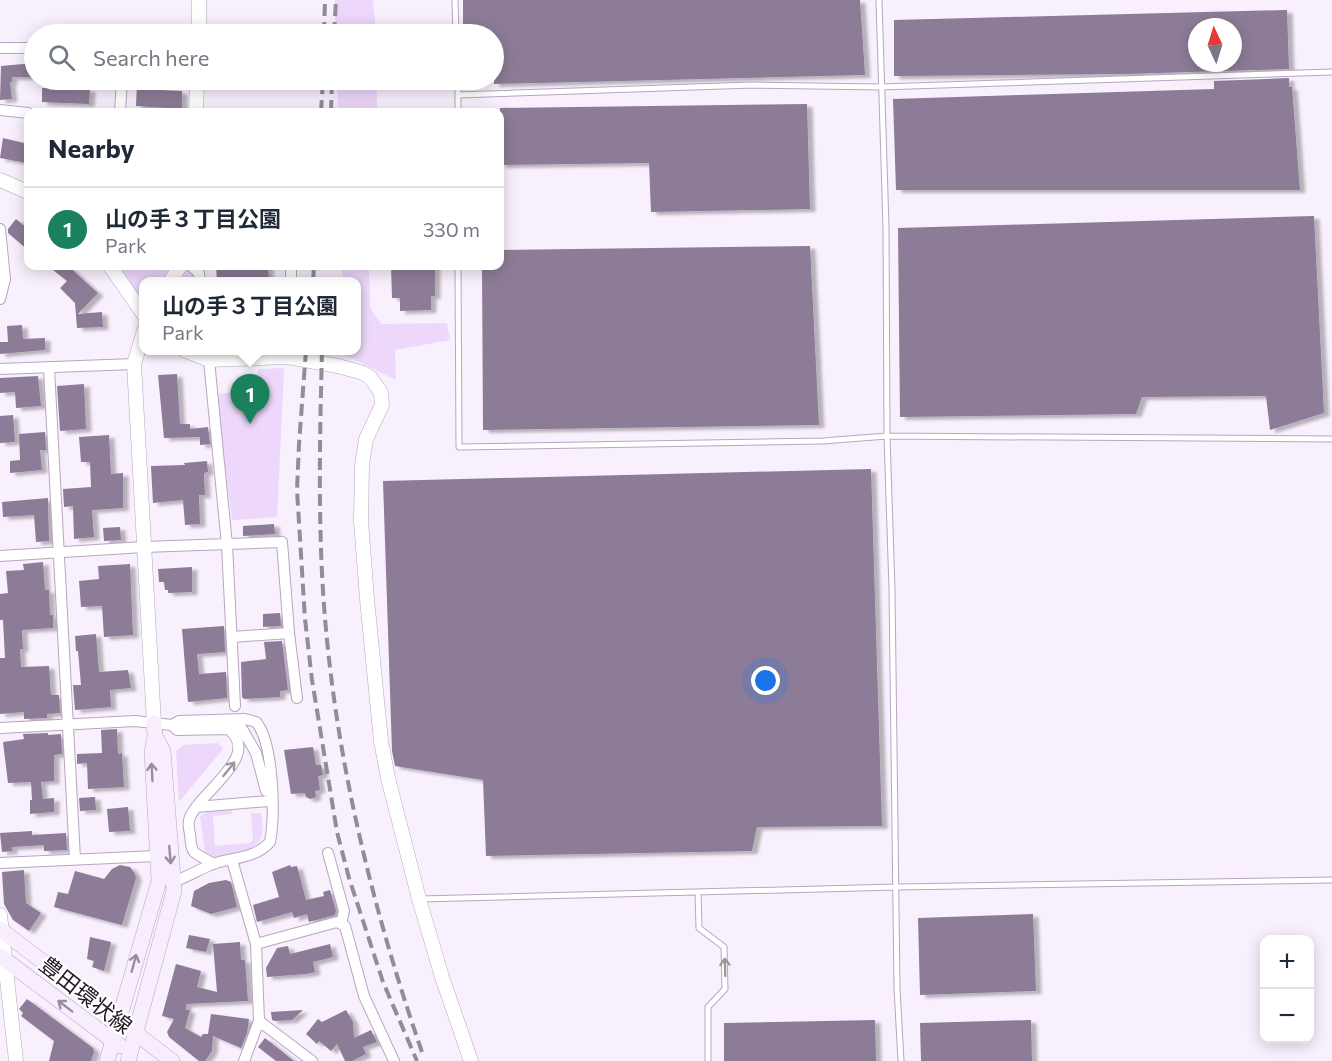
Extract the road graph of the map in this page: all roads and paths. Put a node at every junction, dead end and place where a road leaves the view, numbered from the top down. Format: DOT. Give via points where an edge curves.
graph roads {
  1 [pos="199,0"];
  2 [pos="455,0"];
  3 [pos="879,0"];
  4 [pos="199,24"];
  5 [pos="456,24"];
  6 [pos="0,48"];
  7 [pos="24,48"];
  8 [pos="1332,72"];
  9 [pos="880,87"];
  10 [pos="121,90"];
  11 [pos="197,90"];
  12 [pos="458,90"];
  13 [pos="458,94"];
  14 [pos="120,108"];
  15 [pos="196,108"];
  16 [pos="458,108"];
  17 [pos="0,110"];
  18 [pos="24,113"];
  19 [pos="0,180"];
  20 [pos="24,190"];
  21 [pos="0,229"];
  22 [pos="113,270"];
  23 [pos="458,270"];
  24 [pos="0,299"];
  25 [pos="139,308"];
  26 [pos="139,347"];
  27 [pos="208,355"];
  28 [pos="292,355"];
  29 [pos="134,363"];
  30 [pos="49,368"];
  31 [pos="0,369"];
  32 [pos="887,436"];
  33 [pos="1332,439"];
  34 [pos="227,545"];
  35 [pos="144,547"];
  36 [pos="59,552"];
  37 [pos="0,556"];
  38 [pos="289,633"];
  39 [pos="232,637"];
  40 [pos="297,698"];
  41 [pos="235,706"];
  42 [pos="228,720"];
  43 [pos="69,724"];
  44 [pos="172,725"];
  45 [pos="0,728"];
  46 [pos="154,730"];
  47 [pos="269,801"];
  48 [pos="196,807"];
  49 [pos="271,818"];
  50 [pos="328,853"];
  51 [pos="156,856"];
  52 [pos="75,859"];
  53 [pos="232,860"];
  54 [pos="0,863"];
  55 [pos="214,864"];
  56 [pos="1332,880"];
  57 [pos="173,882"];
  58 [pos="897,887"];
  59 [pos="698,892"];
  60 [pos="419,899"];
  61 [pos="341,924"];
  62 [pos="1,925"];
  63 [pos="256,944"];
  64 [pos="2,958"];
  65 [pos="119,1020"];
  66 [pos="259,1022"];
  67 [pos="136,1033"];
  68 [pos="112,1041"];
  69 [pos="132,1059"];
  70 [pos="16,1061"];
  71 [pos="107,1061"];
  72 [pos="172,1061"];
  73 [pos="244,1061"];
  74 [pos="312,1061"];
  75 [pos="394,1061"];
  76 [pos="471,1061"];
  77 [pos="708,1061"];
  78 [pos="901,1061"];
  1 -- 4 [label="street"];
  2 -- 5 [label="lane"];
  3 -- 9 [label="lane"];
  6 -- 7 [label="street"];
  8 -- 9 [label="lane"];
  9 -- 13 [label="lane" via="753,85"];
  9 -- 32 [label="lane" via="886,227"];
  10 -- 14 [label="street"];
  11 -- 15 [label="street"];
  12 -- 13 [label="lane"];
  13 -- 16 [label="lane"];
  17 -- 18 [label="street"];
  19 -- 20 [label="street"];
  21 -- 24 [label="street" via="5,279"];
  22 -- 25 [label="street"];
  23 -- 32 [label="lane" via="459,447 823,441"];
  26 -- 29 [label="street"];
  27 -- 34 [label="street"];
  28 -- 60 [label="street" via="363,373 381,393 382,405 366,439 362,465 366,588 383,751"];
  29 -- 30 [label="street"];
  29 -- 35 [label="street"];
  30 -- 31 [label="street"];
  30 -- 36 [label="street"];
  32 -- 33 [label="lane"];
  32 -- 58 [label="lane"];
  34 -- 35 [label="street"];
  34 -- 38 [label="street" via="282,542"];
  34 -- 39 [label="street"];
  35 -- 36 [label="street"];
  35 -- 46 [label="street"];
  36 -- 37 [label="street"];
  36 -- 43 [label="street"];
  38 -- 39 [label="street"];
  38 -- 40 [label="street"];
  39 -- 41 [label="street"];
  42 -- 44 [label="street" via="179,721"];
  42 -- 47 [label="street" via="241,727 256,753"];
  42 -- 49 [label="street" via="251,720 261,728 272,784"];
  43 -- 45 [label="street"];
  43 -- 46 [label="street" via="135,721"];
  43 -- 52 [label="street"];
  44 -- 46 [label="street"];
  48 -- 44 [label="street, one-way" via="236,759 237,740 228,729 177,730"];
  51 -- 46 [label="main road, one-way"];
  46 -- 57 [label="main road, one-way" via="164,751"];
  47 -- 48 [label="street"];
  47 -- 49 [label="street"];
  48 -- 55 [label="street" via="188,822 192,848"];
  49 -- 53 [label="street" via="270,842 263,850"];
  50 -- 61 [label="street" via="344,911"];
  51 -- 52 [label="street"];
  65 -- 51 [label="main road, one-way" via="156,895"];
  52 -- 54 [label="street"];
  53 -- 55 [label="street"];
  53 -- 63 [label="street"];
  55 -- 57 [label="street"];
  56 -- 58 [label="lane"];
  57 -- 67 [label="main road" via="167,923"];
  58 -- 59 [label="lane"];
  58 -- 78 [label="lane"];
  59 -- 60 [label="lane"];
  77 -- 59 [label="lane, one-way" via="708,1007 725,989 724,947 699,928"];
  60 -- 76 [label="street"];
  61 -- 63 [label="street"];
  61 -- 75 [label="street" via="345,926 364,996"];
  62 -- 64 [label="street"];
  62 -- 65 [label="main road, 豊田環状線"];
  63 -- 66 [label="street"];
  68 -- 64 [label="main road, 豊田環状線, one-way"];
  64 -- 70 [label="street"];
  65 -- 67 [label="main road, 豊田環状線"];
  65 -- 68 [label="main road"];
  66 -- 73 [label="street"];
  66 -- 74 [label="street"];
  67 -- 69 [label="main road"];
  67 -- 72 [label="main road, 豊田環状線"];
  68 -- 69 [label="main road, 豊田環状線"];
  68 -- 71 [label="main road"];
}
